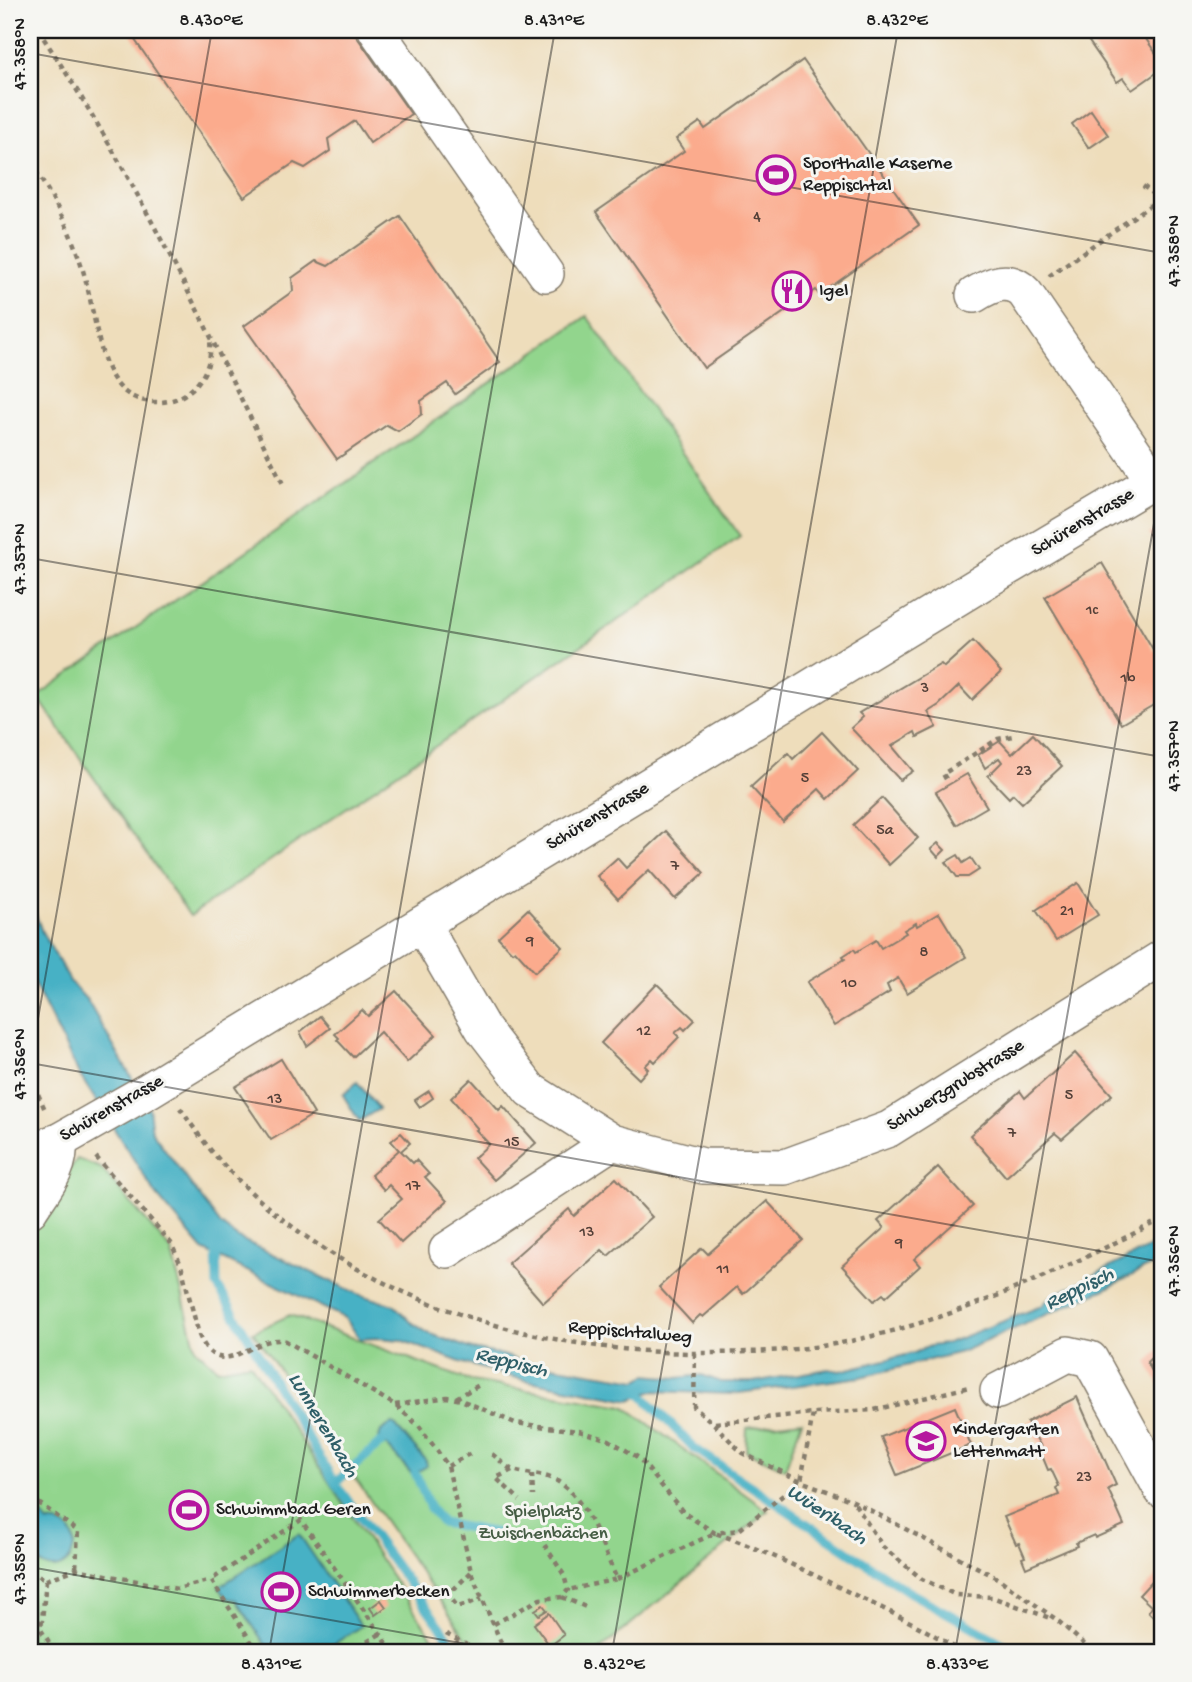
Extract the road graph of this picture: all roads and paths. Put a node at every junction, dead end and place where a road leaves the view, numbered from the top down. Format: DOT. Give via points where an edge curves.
graph roads {
  1 [pos="48,30"];
  2 [pos="376,30"];
  3 [pos="39,32"];
  4 [pos="30,163"];
  5 [pos="1143,186"];
  6 [pos="1161,199"];
  7 [pos="546,274"];
  8 [pos="1025,292"];
  9 [pos="974,295"];
  10 [pos="206,329"];
  11 [pos="1158,479"];
  12 [pos="284,486"];
  13 [pos="1013,736"];
  14 [pos="946,779"];
  15 [pos="422,924"];
  16 [pos="1162,958"];
  17 [pos="155,1086"];
  18 [pos="64,1137"];
  19 [pos="612,1142"];
  20 [pos="30,1210"];
  21 [pos="1162,1219"];
  22 [pos="447,1250"];
  23 [pos="695,1353"];
  24 [pos="481,1384"];
  25 [pos="998,1391"];
  26 [pos="455,1398"];
  27 [pos="395,1405"];
  28 [pos="813,1413"];
  29 [pos="714,1423"];
  30 [pos="471,1453"];
  31 [pos="492,1454"];
  32 [pos="448,1466"];
  33 [pos="512,1470"];
  34 [pos="532,1474"];
  35 [pos="1156,1479"];
  36 [pos="801,1481"];
  37 [pos="533,1496"];
  38 [pos="30,1497"];
  39 [pos="520,1500"];
  40 [pos="853,1501"];
  41 [pos="715,1533"];
  42 [pos="544,1544"];
  43 [pos="76,1569"];
  44 [pos="30,1570"];
  45 [pos="471,1572"];
  46 [pos="617,1579"];
  47 [pos="46,1580"];
  48 [pos="211,1580"];
  49 [pos="568,1590"];
  50 [pos="562,1597"];
  51 [pos="482,1599"];
  52 [pos="588,1608"];
  53 [pos="1057,1620"];
  54 [pos="494,1624"];
  55 [pos="380,1634"];
  56 [pos="446,1634"];
  57 [pos="56,1652"];
  58 [pos="258,1652"];
  59 [pos="351,1652"];
  60 [pos="393,1652"];
  61 [pos="480,1652"];
  62 [pos="505,1652"];
  63 [pos="961,1652"];
  64 [pos="1093,1652"];
  1 -- 3 [label="path"];
  2 -- 7 [label="street"];
  3 -- 10 [label="path" via="109,141"];
  4 -- 10 [label="path" via="75,246 104,361 120,389 149,402 183,396 200,381 209,361"];
  5 -- 6 [label="path"];
  6 -- 8 [label="path"];
  8 -- 9 [label="street" via="1000,283"];
  8 -- 11 [label="street"];
  10 -- 12 [label="path"];
  11 -- 15 [label="street, Schürenstrasse"];
  13 -- 14 [label="path" via="998,738 943,774"];
  15 -- 17 [label="street, Schürenstrasse"];
  15 -- 19 [label="street, Schwerzgrubstrasse" via="483,1029 530,1090"];
  16 -- 19 [label="street, Schwerzgrubstrasse" via="889,1129 785,1167 703,1166"];
  17 -- 18 [label="street, Schürenstrasse"];
  17 -- 23 [label="path, Reppischtalweg" via="251,1192 304,1236 370,1275 422,1299 517,1331 594,1346"];
  18 -- 20 [label="street" via="55,1173"];
  18 -- 27 [label="path" via="171,1243 207,1350 225,1358 274,1339 286,1341"];
  19 -- 22 [label="street"];
  21 -- 23 [label="path, Reppischtalweg" via="999,1296 916,1325 799,1349"];
  23 -- 29 [label="path" via="694,1407"];
  24 -- 26 [label="path"];
  25 -- 28 [label="path" via="976,1385 874,1410"];
  25 -- 35 [label="street" via="1068,1354 1090,1359"];
  26 -- 27 [label="path"];
  26 -- 41 [label="path" via="515,1423 579,1431 616,1443 647,1466 684,1513"];
  27 -- 32 [label="path" via="420,1427"];
  28 -- 29 [label="path"];
  28 -- 36 [label="path"];
  29 -- 36 [label="path" via="742,1453"];
  30 -- 32 [label="path"];
  31 -- 33 [label="path"];
  32 -- 45 [label="path"];
  33 -- 34 [label="path"];
  33 -- 39 [label="path" via="496,1478"];
  34 -- 37 [label="path"];
  34 -- 46 [label="path" via="559,1482 577,1499"];
  36 -- 40 [label="path"];
  36 -- 41 [label="path" via="739,1530"];
  38 -- 43 [label="path" via="78,1531"];
  40 -- 53 [label="path" via="999,1579"];
  40 -- 53 [label="path" via="883,1547 922,1579 956,1595 992,1597"];
  41 -- 46 [label="path"];
  41 -- 63 [label="path" via="761,1549"];
  42 -- 49 [label="path"];
  43 -- 47 [label="path"];
  43 -- 48 [label="path" via="177,1589"];
  44 -- 47 [label="path"];
  45 -- 51 [label="path"];
  45 -- 51 [label="path" via="448,1595 458,1606"];
  46 -- 49 [label="path"];
  47 -- 57 [label="path" via="41,1630"];
  48 -- 55 [label="path" via="301,1520"];
  48 -- 58 [label="path"];
  49 -- 50 [label="path"];
  50 -- 52 [label="path"];
  50 -- 54 [label="path" via="540,1599"];
  51 -- 54 [label="path"];
  53 -- 64 [label="path"];
  54 -- 62 [label="path"];
  55 -- 59 [label="path"];
  55 -- 60 [label="path"];
  56 -- 61 [label="path"];
}
